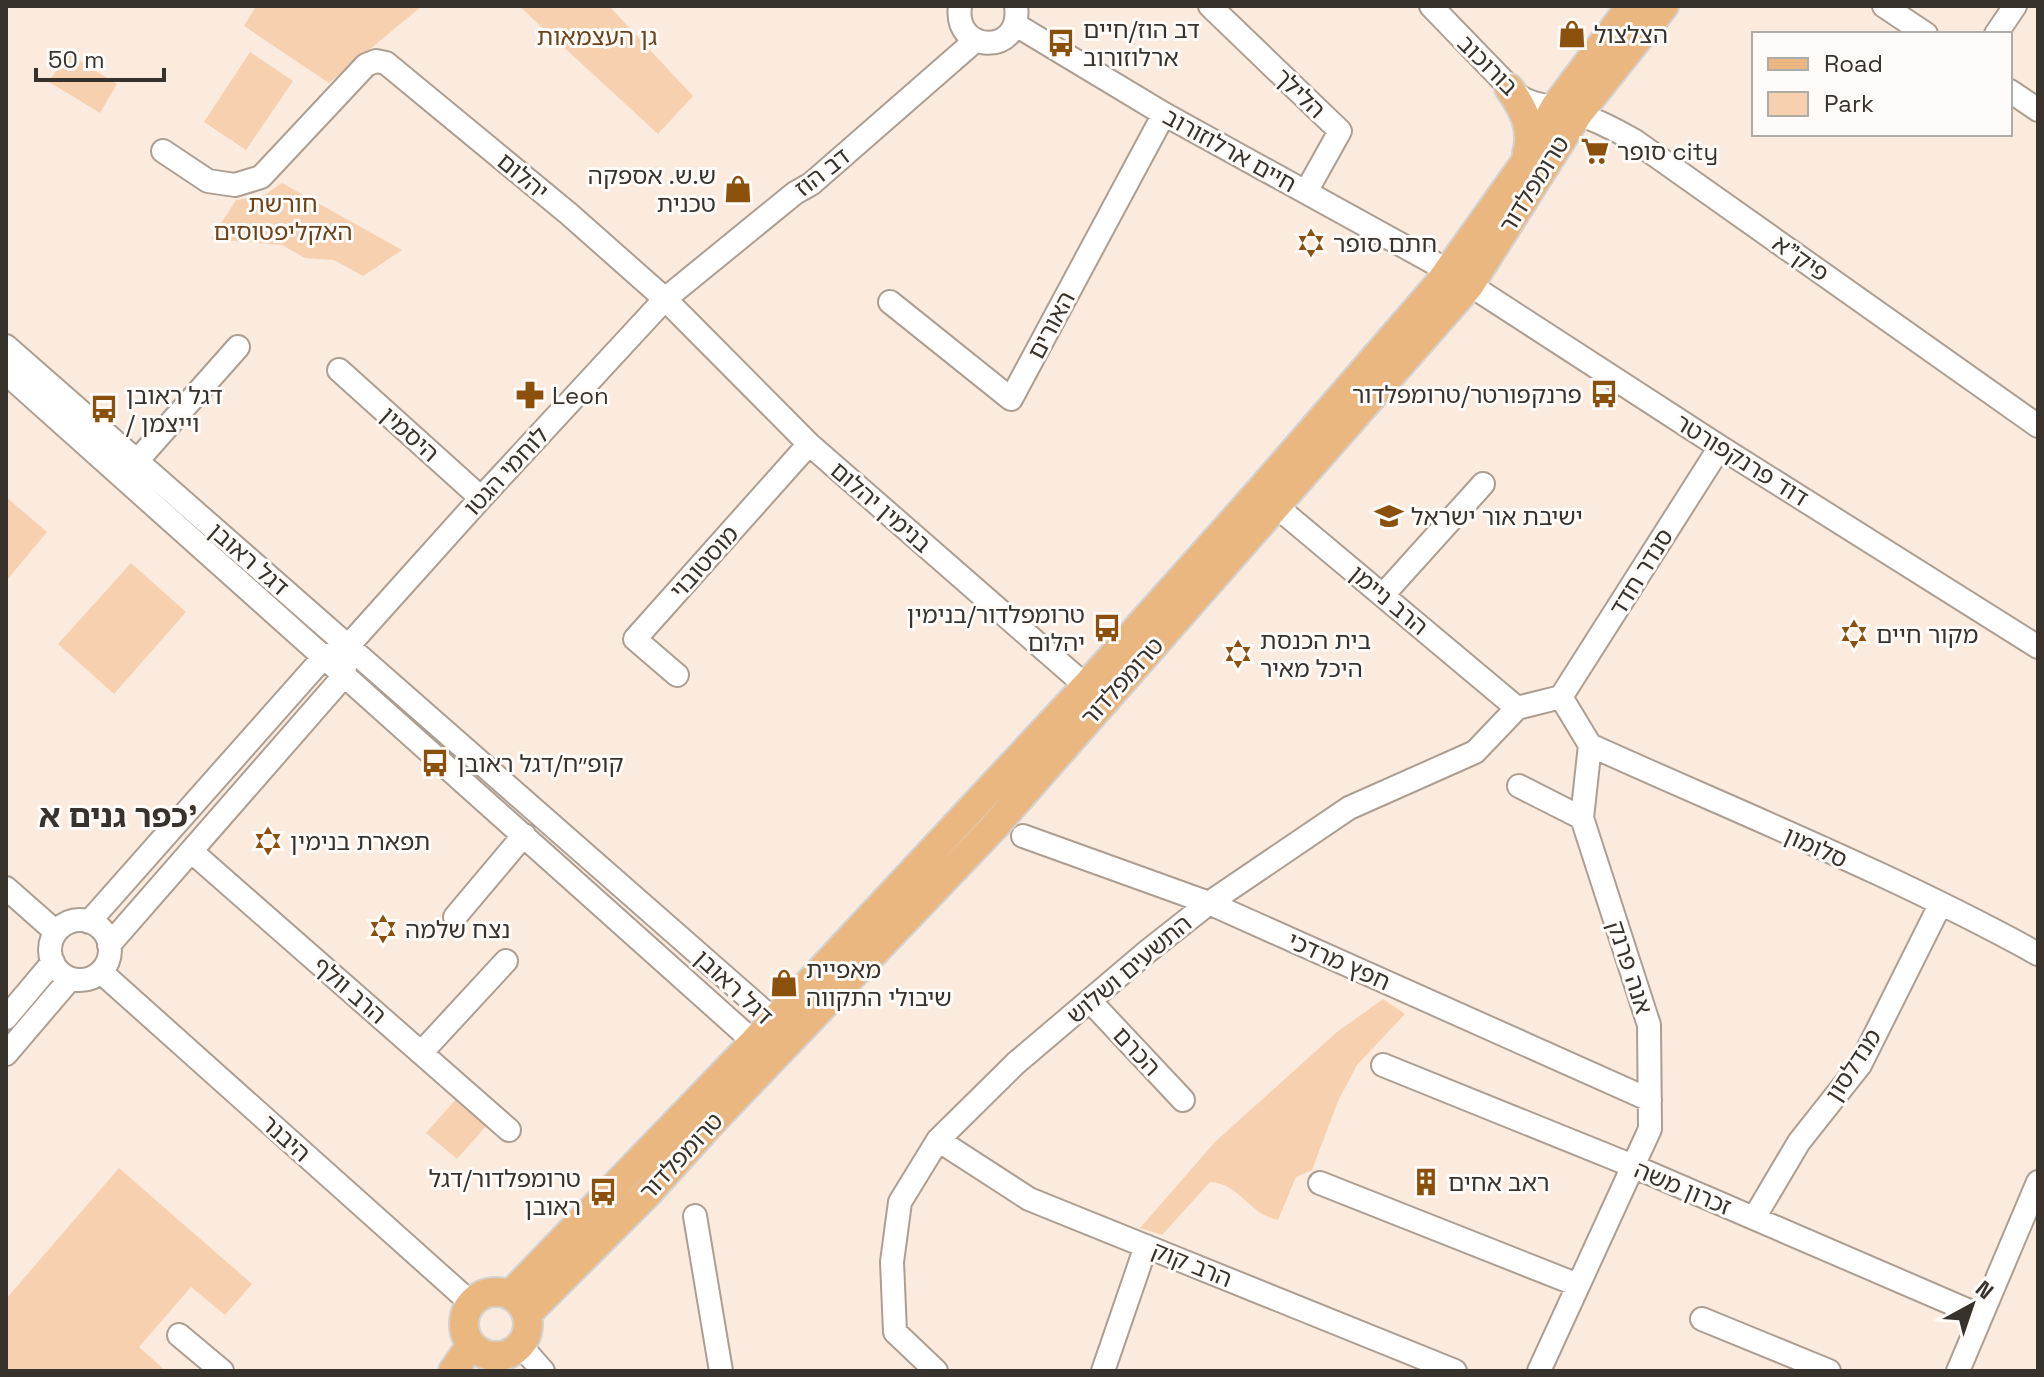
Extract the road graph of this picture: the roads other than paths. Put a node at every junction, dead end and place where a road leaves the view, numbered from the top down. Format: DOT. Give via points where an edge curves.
graph roads {
  1 [pos="960,6"];
  2 [pos="1210,6"];
  3 [pos="1431,6"];
  4 [pos="1631,6"];
  5 [pos="1664,6"];
  6 [pos="1884,6"];
  7 [pos="2015,6"];
  8 [pos="1016,15"];
  9 [pos="1923,32"];
  10 [pos="1997,32"];
  11 [pos="976,40"];
  12 [pos="1509,88"];
  13 [pos="2012,92"];
  14 [pos="1567,110"];
  15 [pos="2038,110"];
  16 [pos="1164,114"];
  17 [pos="163,151"];
  18 [pos="1524,164"];
  19 [pos="1306,192"];
  20 [pos="1458,278"];
  21 [pos="665,299"];
  22 [pos="890,302"];
  23 [pos="6,346"];
  24 [pos="238,347"];
  25 [pos="339,370"];
  26 [pos="6,373"];
  27 [pos="2038,426"];
  28 [pos="809,444"];
  29 [pos="1720,447"];
  30 [pos="136,462"];
  31 [pos="1483,484"];
  32 [pos="481,498"];
  33 [pos="1268,499"];
  34 [pos="1383,595"];
  35 [pos="349,645"];
  36 [pos="2038,647"];
  37 [pos="322,659"];
  38 [pos="677,675"];
  39 [pos="343,677"];
  40 [pos="1086,686"];
  41 [pos="1561,697"];
  42 [pos="1517,708"];
  43 [pos="1092,714"];
  44 [pos="1590,745"];
  45 [pos="1519,786"];
  46 [pos="1582,818"];
  47 [pos="524,835"];
  48 [pos="1023,836"];
  49 [pos="191,851"];
  50 [pos="6,888"];
  51 [pos="1209,903"];
  52 [pos="1940,905"];
  53 [pos="455,917"];
  54 [pos="89,922"];
  55 [pos="56,932"];
  56 [pos="109,945"];
  57 [pos="2038,954"];
  58 [pos="506,961"];
  59 [pos="53,962"];
  60 [pos="101,972"];
  61 [pos="70,979"];
  62 [pos="1091,1002"];
  63 [pos="6,1018"];
  64 [pos="774,1020"];
  65 [pos="754,1042"];
  66 [pos="784,1047"];
  67 [pos="421,1053"];
  68 [pos="6,1054"];
  69 [pos="1383,1065"];
  70 [pos="1183,1100"];
  71 [pos="1650,1100"];
  72 [pos="509,1130"];
  73 [pos="938,1140"];
  74 [pos="1633,1166"];
  75 [pos="2038,1182"];
  76 [pos="1320,1183"];
  77 [pos="695,1216"];
  78 [pos="1754,1218"];
  79 [pos="1146,1246"];
  80 [pos="1578,1285"];
  81 [pos="471,1303"];
  82 [pos="519,1304"];
  83 [pos="1981,1316"];
  84 [pos="1702,1319"];
  85 [pos="179,1335"];
  86 [pos="471,1345"];
  87 [pos="502,1358"];
  88 [pos="222,1371"];
  89 [pos="453,1371"];
  90 [pos="543,1371"];
  91 [pos="721,1371"];
  92 [pos="936,1371"];
  93 [pos="1103,1371"];
  94 [pos="1455,1371"];
  95 [pos="1539,1371"];
  96 [pos="1829,1371"];
  97 [pos="1958,1371"];
  1 -- 11 [label="street" via="963,29"];
  2 -- 19 [label="street, הלילך" via="1340,131"];
  3 -- 12 [label="street, בורוכוב"];
  4 -- 14 [label="main road, טרומפלדור"];
  5 -- 14 [label="main road, טרומפלדור"];
  6 -- 9 [label="street"];
  7 -- 10 [label="street"];
  8 -- 11 [label="street" via="1005,38"];
  8 -- 16 [label="street, חיים ארלוזורוב"];
  11 -- 21 [label="street, דב הוז" via="811,184"];
  12 -- 14 [label="street, בורוכוב" via="1526,101"];
  12 -- 18 [label="main road" via="1528,122"];
  13 -- 15 [label="street"];
  14 -- 18 [label="main road, טרומפלדור"];
  14 -- 20 [label="main road, טרומפלדור"];
  14 -- 27 [label="street, פיק\"א" via="1635,141"];
  16 -- 19 [label="street, חיים ארלוזורוב"];
  16 -- 22 [label="street, האורים" via="1011,399"];
  17 -- 21 [label="street, יהלום" via="208,181 235,185 261,177 366,65 376,61 395,70"];
  18 -- 20 [label="main road, טרומפלדור"];
  19 -- 20 [label="street, חיים ארלוזורוב"];
  20 -- 29 [label="street, דוד פרנקפורטר"];
  20 -- 33 [label="main road, טרומפלדור" via="1438,285"];
  21 -- 28 [label="street, בנימין יהלום"];
  21 -- 32 [label="street, לוחמי הגטו"];
  23 -- 30 [label="street, דגל ראובן"];
  24 -- 30 [label="street"];
  25 -- 32 [label="street, היסמין"];
  26 -- 37 [label="street, דגל ראובן"];
  28 -- 38 [label="street, מוסטובוי" via="635,639"];
  28 -- 40 [label="street, בנימין יהלום"];
  29 -- 36 [label="street, דוד פרנקפורטר"];
  29 -- 41 [label="street, סנדר חדד"];
  30 -- 35 [label="street, דגל ראובן"];
  31 -- 34 [label="street"];
  32 -- 35 [label="street, לוחמי הגטו"];
  33 -- 34 [label="street, הרב ניימן"];
  33 -- 40 [label="main road, טרומפלדור"];
  33 -- 43 [label="main road, טרומפלדור"];
  34 -- 42 [label="street, הרב ניימן"];
  35 -- 37 [label="street, לוחמי הגטו"];
  35 -- 39 [label="street"];
  35 -- 64 [label="street, דגל ראובן"];
  37 -- 39 [label="street, דגל ראובן"];
  37 -- 54 [label="street, לוחמי הגטו"];
  39 -- 47 [label="street, דגל ראובן"];
  39 -- 49 [label="street"];
  40 -- 43 [label="street"];
  40 -- 64 [label="main road, טרומפלדור"];
  41 -- 42 [label="street"];
  41 -- 44 [label="street"];
  42 -- 51 [label="street, התשעים ושלוש" via="1475,752 1349,808"];
  43 -- 66 [label="main road, טרומפלדור" via="995,826"];
  44 -- 46 [label="street, אנה פרנק"];
  44 -- 52 [label="street, סלומון"];
  45 -- 46 [label="street"];
  46 -- 71 [label="street, אנה פרנק" via="1649,1025"];
  47 -- 53 [label="street"];
  47 -- 65 [label="street, דגל ראובן"];
  48 -- 51 [label="street, חפץ מרדכי"];
  49 -- 56 [label="street"];
  49 -- 67 [label="street, הרב וולף"];
  50 -- 55 [label="street"];
  51 -- 62 [label="street, התשעים ושלוש"];
  51 -- 71 [label="street, חפץ מרדכי"];
  52 -- 57 [label="street, סלומון"];
  52 -- 78 [label="street, מנדלסון" via="1860,1065 1799,1142"];
  54 -- 55 [label="street" via="67,923"];
  54 -- 56 [label="street" via="104,933"];
  55 -- 59 [label="street"];
  56 -- 60 [label="street"];
  58 -- 67 [label="street"];
  59 -- 61 [label="street"];
  59 -- 63 [label="street"];
  60 -- 61 [label="street" via="90,979"];
  60 -- 81 [label="street, היבנר"];
  61 -- 68 [label="street"];
  62 -- 70 [label="street, הכרם"];
  62 -- 73 [label="street, התשעים ושלוש" via="1016,1063"];
  64 -- 65 [label="main road, טרומפלדור"];
  64 -- 66 [label="street, דגל ראובן"];
  65 -- 66 [label="street, דגל ראובן"];
  65 -- 82 [label="main road, טרומפלדור"];
  66 -- 82 [label="main road, טרומפלדור" via="647,1194"];
  67 -- 72 [label="street, הרב וולף"];
  69 -- 74 [label="street, זכרון משה"];
  71 -- 74 [label="street, אנה פרנק" via="1650,1129"];
  73 -- 79 [label="street, הרב קוק" via="1029,1199"];
  73 -- 92 [label="street, התשעים ושלוש" via="900,1202 892,1262 895,1332"];
  74 -- 78 [label="street, זכרון משה"];
  74 -- 80 [label="street, אנה פרנק"];
  75 -- 83 [label="street"];
  76 -- 80 [label="street"];
  77 -- 91 [label="street"];
  78 -- 83 [label="street, זכרון משה"];
  79 -- 93 [label="street"];
  79 -- 94 [label="street, הרב קוק"];
  80 -- 95 [label="street, אנה פרנק"];
  81 -- 82 [label="main road" via="489,1293"];
  81 -- 86 [label="main road" via="464,1324"];
  82 -- 87 [label="main road" via="528,1331"];
  83 -- 97 [label="street"];
  84 -- 96 [label="street"];
  85 -- 88 [label="street"];
  86 -- 87 [label="main road"];
  86 -- 89 [label="main road"];
  87 -- 90 [label="street"];
}
